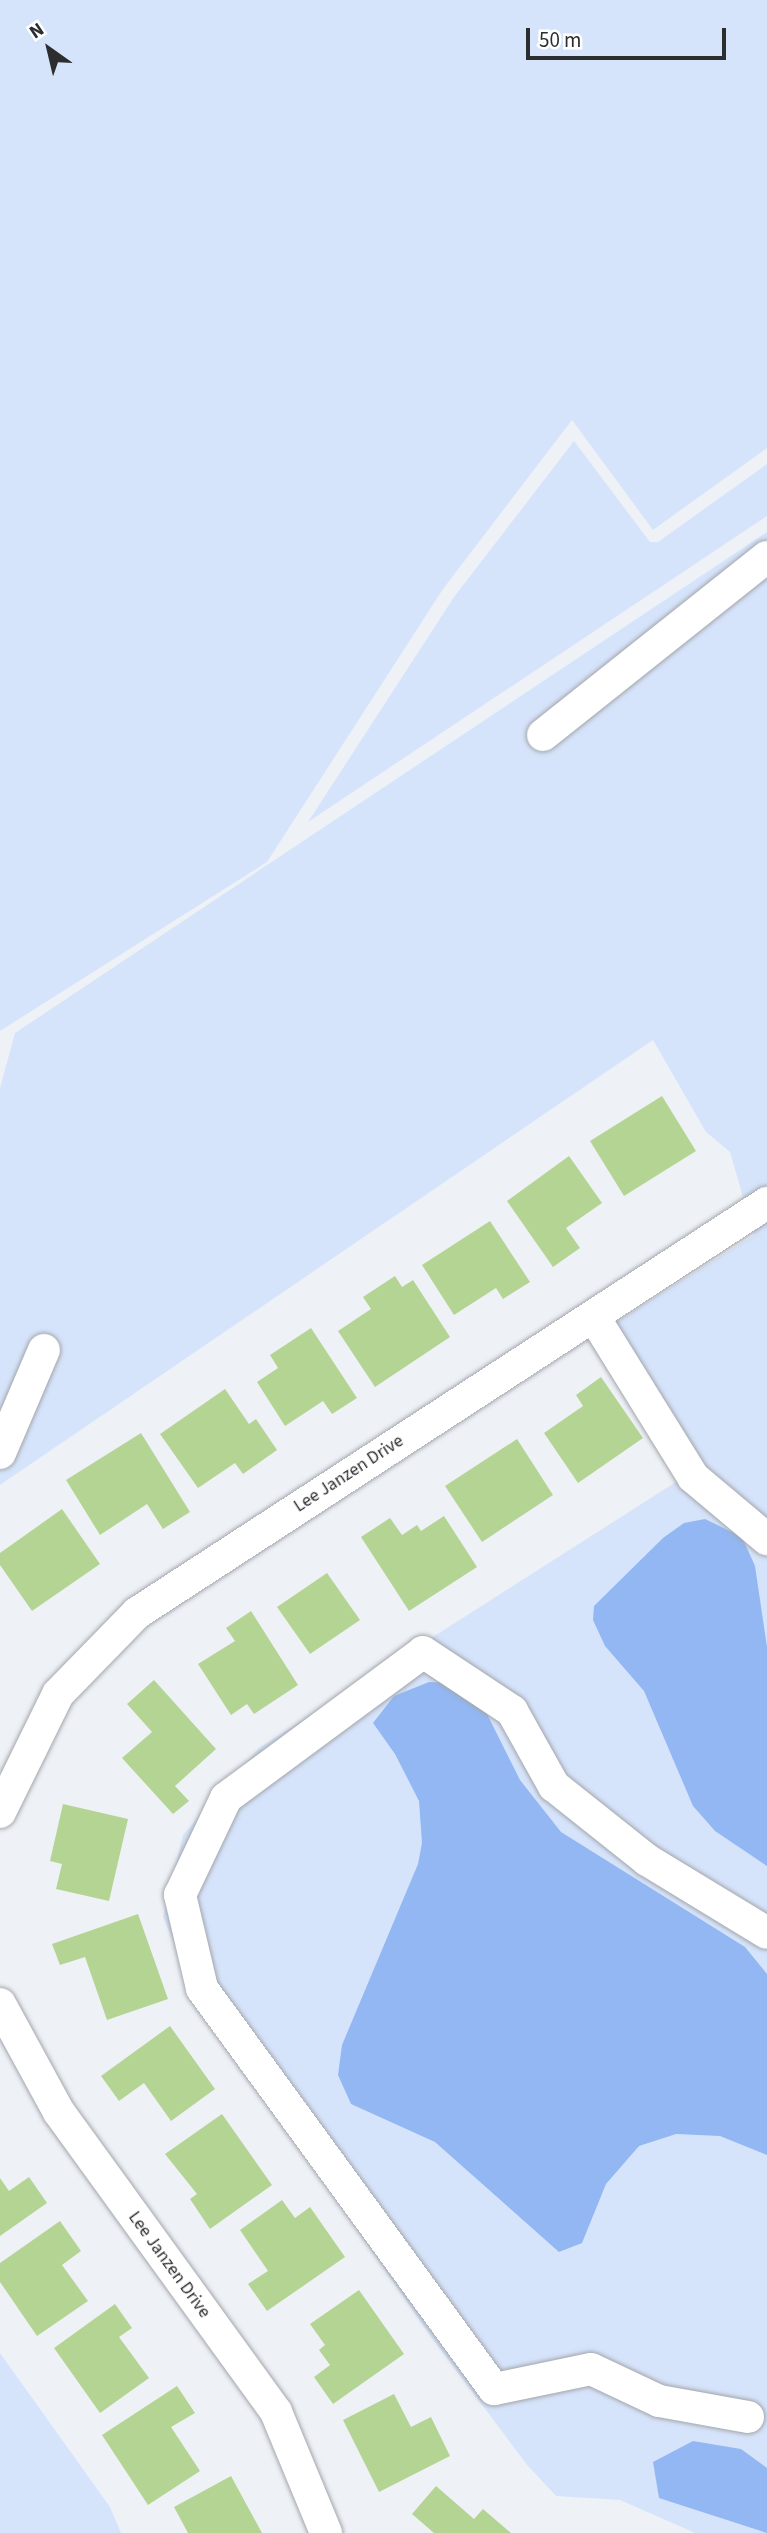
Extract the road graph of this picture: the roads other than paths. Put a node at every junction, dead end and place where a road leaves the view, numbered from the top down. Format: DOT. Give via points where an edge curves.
graph roads {
  1 [pos="767,557"];
  2 [pos="543,735"];
  3 [pos="767,1203"];
  4 [pos="597,1322"];
  5 [pos="44,1350"];
  6 [pos="0,1453"];
  7 [pos="767,1539"];
  8 [pos="4,1792"];
  9 [pos="767,1933"];
  10 [pos="0,2004"];
  11 [pos="748,2417"];
  12 [pos="326,2533"];
  1 -- 2 [label="street"];
  3 -- 8 [label="street, Lee Janzen Drive" via="137,1613 58,1694"];
  4 -- 7 [label="street" via="693,1477"];
  5 -- 6 [label="street"];
  9 -- 11 [label="street" via="648,1860 554,1786 512,1711 423,1652 226,1798 180,1895 202,1988 494,2389 591,2368 659,2401"];
  10 -- 12 [label="street, Lee Janzen Drive" via="59,2112 276,2412"];
}
